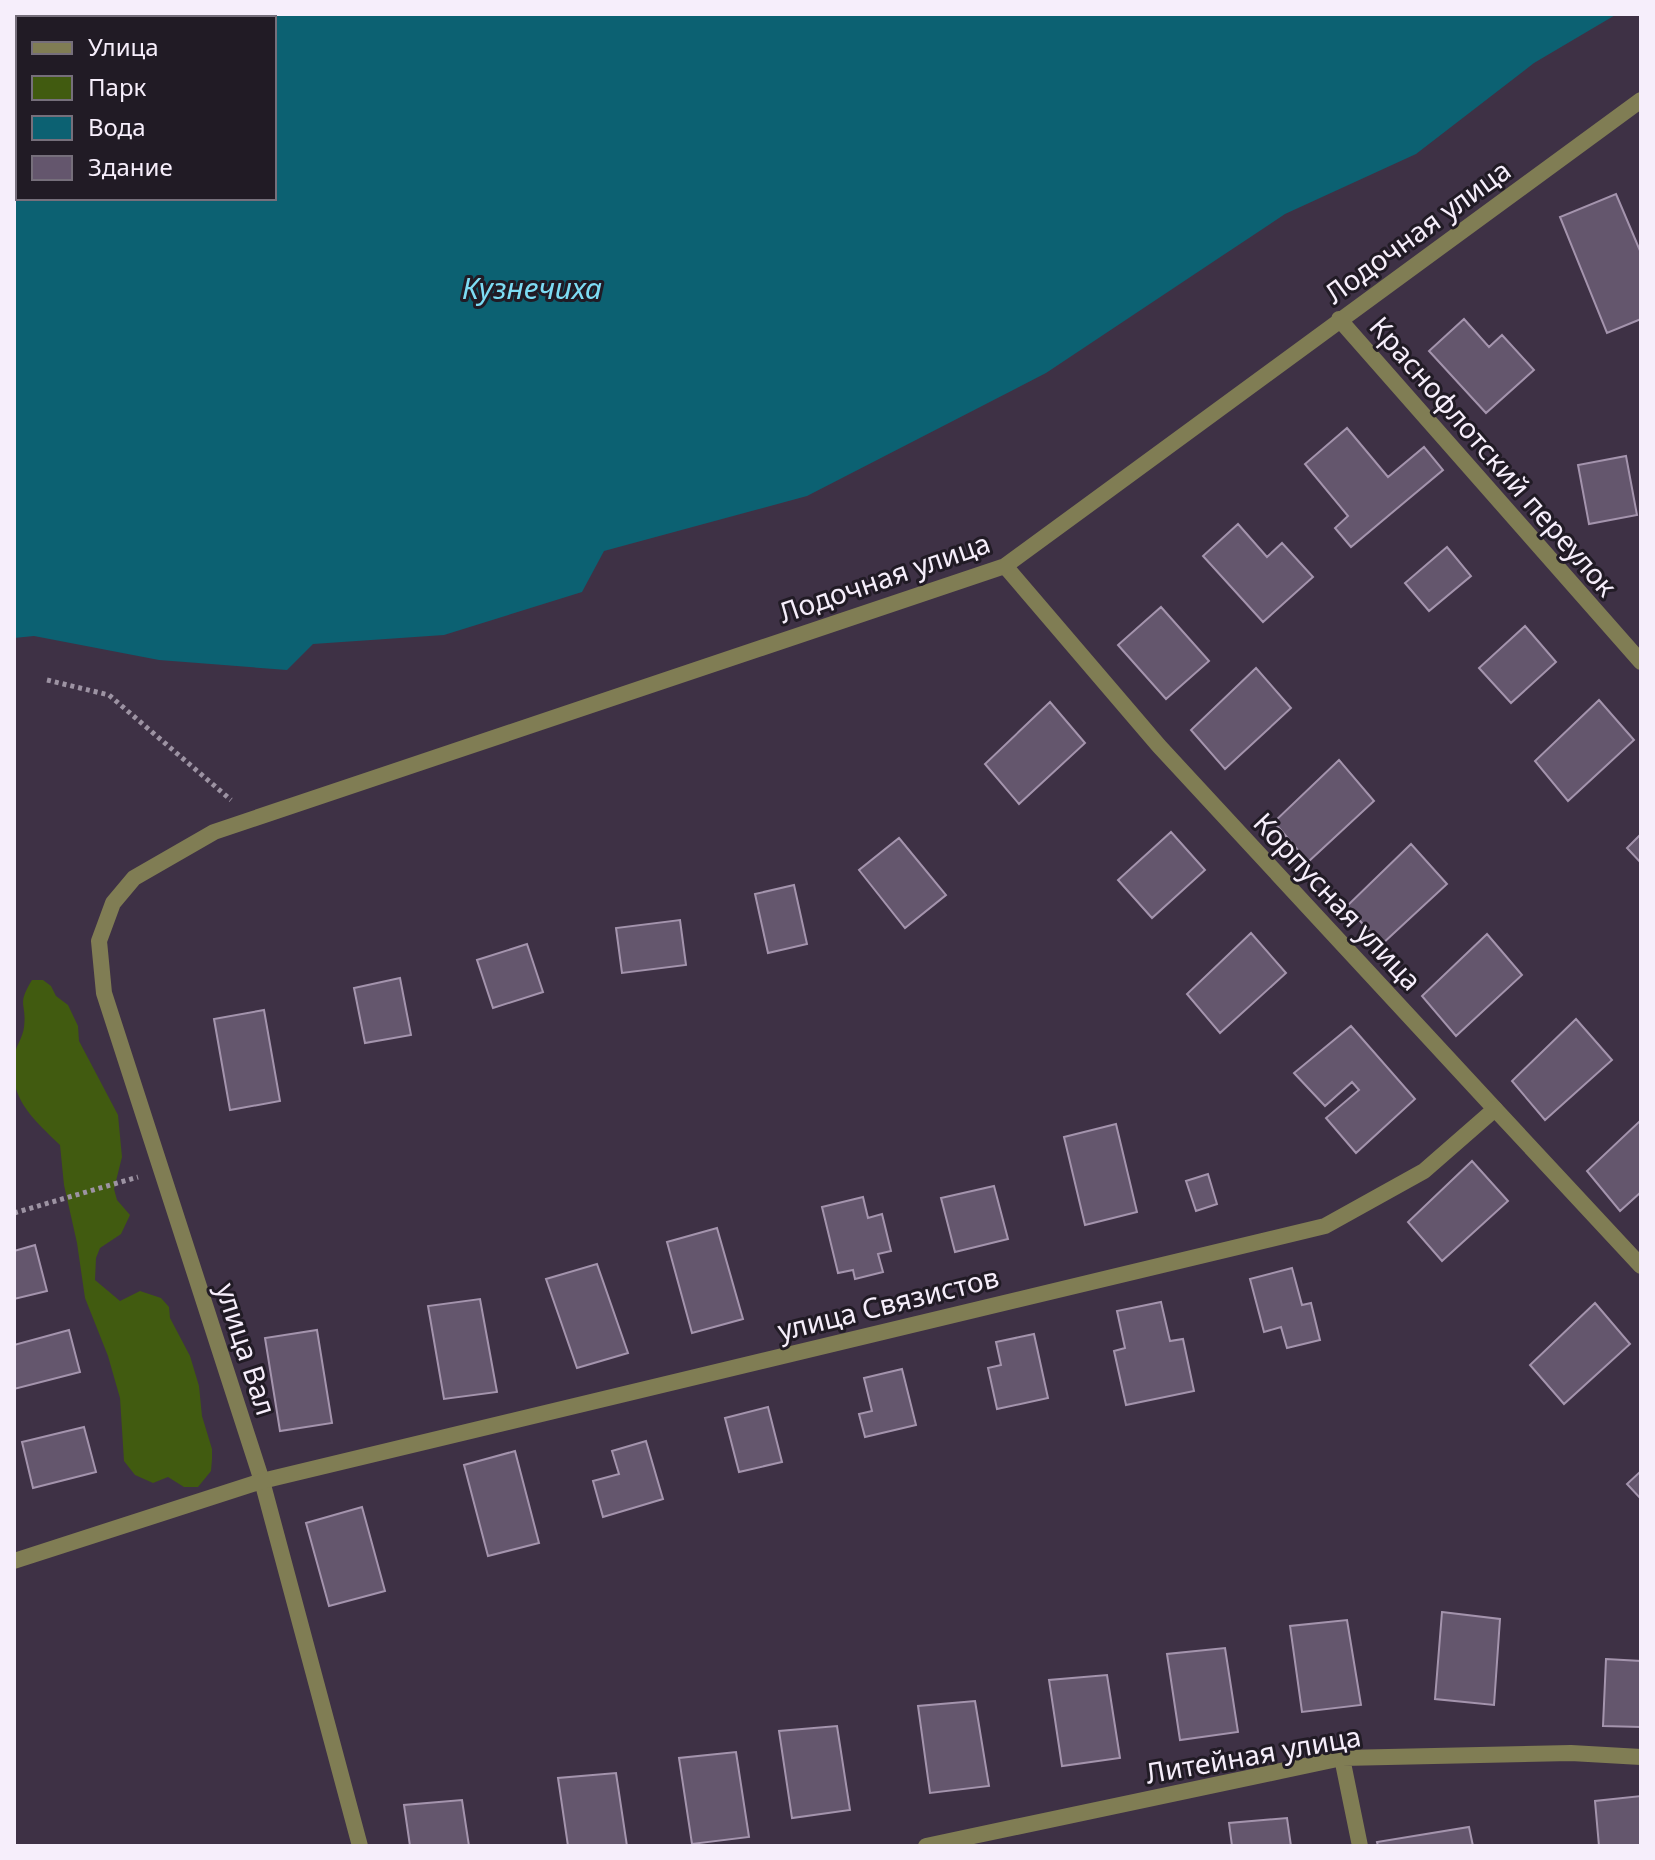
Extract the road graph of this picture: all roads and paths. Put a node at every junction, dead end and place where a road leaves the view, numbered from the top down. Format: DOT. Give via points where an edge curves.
graph roads {
  1 [pos="1641,100"];
  2 [pos="1339,319"];
  3 [pos="1005,566"];
  4 [pos="1641,662"];
  5 [pos="47,680"];
  6 [pos="253,819"];
  7 [pos="134,878"];
  8 [pos="1495,1109"];
  9 [pos="162,1170"];
  10 [pos="14,1213"];
  11 [pos="1641,1266"];
  12 [pos="262,1481"];
  13 [pos="14,1561"];
  14 [pos="1641,1757"];
  15 [pos="1342,1758"];
  16 [pos="360,1846"];
  17 [pos="926,1846"];
  18 [pos="1360,1846"];
  1 -- 2 [label="street, Лодочная улица"];
  2 -- 3 [label="street, Лодочная улица"];
  2 -- 4 [label="street, Краснофлотский переулок"];
  3 -- 6 [label="street, Лодочная улица"];
  3 -- 8 [label="street, Корпусная улица" via="1159,746"];
  5 -- 6 [label="path" via="109,695"];
  6 -- 7 [label="street, Лодочная улица" via="214,832"];
  7 -- 9 [label="street, улица Вал" via="113,903 99,941 104,993"];
  8 -- 11 [label="street, Корпусная улица"];
  8 -- 12 [label="street, улица Связистов" via="1424,1171 1325,1226"];
  9 -- 10 [label="path"];
  9 -- 12 [label="street, улица Вал"];
  12 -- 13 [label="street, улица Связистов"];
  12 -- 16 [label="street, улица Вал"];
  14 -- 15 [label="street, Литейная улица" via="1571,1753"];
  15 -- 17 [label="street, Литейная улица"];
  15 -- 18 [label="street"];
}
